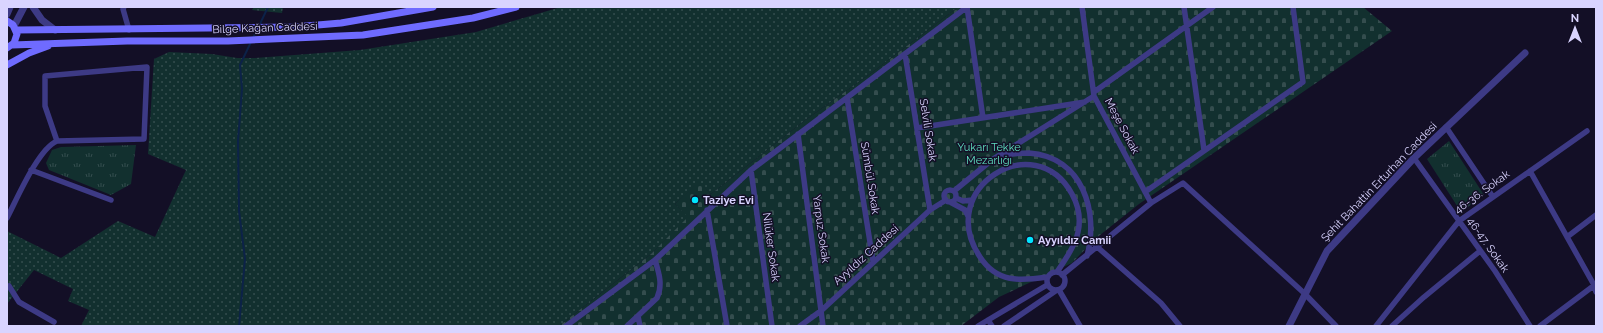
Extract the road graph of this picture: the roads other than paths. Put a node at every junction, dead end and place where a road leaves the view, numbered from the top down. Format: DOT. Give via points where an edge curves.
graph roads {
  1 [pos="10,7"];
  2 [pos="24,7"];
  3 [pos="32,7"];
  4 [pos="124,7"];
  5 [pos="433,7"];
  6 [pos="516,7"];
  7 [pos="967,7"];
  8 [pos="1082,7"];
  9 [pos="1184,7"];
  10 [pos="1213,7"];
  11 [pos="1293,7"];
  12 [pos="7,14"];
  13 [pos="7,21"];
  14 [pos="1186,26"];
  15 [pos="15,28"];
  16 [pos="55,30"];
  17 [pos="129,30"];
  18 [pos="55,44"];
  19 [pos="9,47"];
  20 [pos="1525,53"];
  21 [pos="905,54"];
  22 [pos="7,65"];
  23 [pos="1094,94"];
  24 [pos="847,98"];
  25 [pos="1085,102"];
  26 [pos="983,118"];
  27 [pos="1446,127"];
  28 [pos="917,128"];
  29 [pos="1587,131"];
  30 [pos="798,134"];
  31 [pos="57,141"];
  32 [pos="1204,150"];
  33 [pos="999,156"];
  34 [pos="1414,158"];
  35 [pos="31,170"];
  36 [pos="751,170"];
  37 [pos="1530,171"];
  38 [pos="954,191"];
  39 [pos="1145,192"];
  40 [pos="1493,196"];
  41 [pos="956,198"];
  42 [pos="111,200"];
  43 [pos="972,200"];
  44 [pos="948,201"];
  45 [pos="1151,203"];
  46 [pos="707,210"];
  47 [pos="930,210"];
  48 [pos="1596,215"];
  49 [pos="968,217"];
  50 [pos="7,218"];
  51 [pos="1459,221"];
  52 [pos="1567,237"];
  53 [pos="1091,241"];
  54 [pos="1097,247"];
  55 [pos="1480,251"];
  56 [pos="1087,256"];
  57 [pos="655,260"];
  58 [pos="873,261"];
  59 [pos="1060,274"];
  60 [pos="1047,277"];
  61 [pos="1595,284"];
  62 [pos="1047,286"];
  63 [pos="8,288"];
  64 [pos="1058,290"];
  65 [pos="1596,292"];
  66 [pos="1304,293"];
  67 [pos="822,310"];
  68 [pos="638,316"];
  69 [pos="988,320"];
  70 [pos="54,322"];
  71 [pos="566,326"];
  72 [pos="626,326"];
  73 [pos="640,326"];
  74 [pos="727,326"];
  75 [pos="772,326"];
  76 [pos="800,326"];
  77 [pos="823,326"];
  78 [pos="978,326"];
  79 [pos="992,326"];
  80 [pos="1004,326"];
  81 [pos="1080,326"];
  82 [pos="1180,326"];
  83 [pos="1289,326"];
  84 [pos="1336,326"];
  85 [pos="1376,326"];
  86 [pos="1392,326"];
  87 [pos="1530,326"];
  88 [pos="1540,326"];
  1 -- 12 [label="street"];
  2 -- 15 [label="street"];
  3 -- 16 [label="street" via="42,20"];
  4 -- 17 [label="street"];
  5 -- 17 [label="main road, Bilge Kağan Caddesi" via="341,24"];
  6 -- 18 [label="main road, Bilge Kağan Caddesi" via="473,18 363,35 228,41"];
  7 -- 21 [label="street"];
  7 -- 26 [label="street"];
  8 -- 23 [label="street, Meşe Sokak"];
  9 -- 14 [label="street"];
  10 -- 14 [label="street, Ayyıldız Caddesi"];
  11 -- 32 [label="street" via="1303,82"];
  13 -- 15 [label="main road"];
  14 -- 23 [label="street, Ayyıldız Caddesi"];
  14 -- 32 [label="street"];
  15 -- 16 [label="main road, Bilge Kağan Caddesi"];
  15 -- 19 [label="main road" via="16,39"];
  16 -- 17 [label="main road, Bilge Kağan Caddesi"];
  18 -- 19 [label="main road, Bilge Kağan Caddesi"];
  18 -- 22 [label="main road" via="29,53"];
  20 -- 27 [label="street, Şehit Bahattin Erturhan Caddesi"];
  21 -- 24 [label="street"];
  21 -- 28 [label="street, Selvili Sokak"];
  23 -- 25 [label="street, Ayyıldız Caddesi"];
  23 -- 39 [label="street, Meşe Sokak"];
  24 -- 30 [label="street"];
  24 -- 58 [label="street, Sümbül Sokak"];
  25 -- 26 [label="street"];
  25 -- 33 [label="street, Ayyıldız Caddesi"];
  26 -- 28 [label="street"];
  27 -- 34 [label="street, Şehit Bahattin Erturhan Caddesi"];
  27 -- 40 [label="street"];
  28 -- 47 [label="street, Selvili Sokak"];
  29 -- 37 [label="street, 46-36. Sokak"];
  30 -- 36 [label="street"];
  30 -- 67 [label="street, Yarpuz Sokak"];
  31 -- 31 [label="street" via="44,106 45,76 147,67 144,139"];
  31 -- 35 [label="street" via="50,144"];
  32 -- 39 [label="street"];
  33 -- 38 [label="street, Ayyıldız Caddesi"];
  33 -- 53 [label="street" via="1029,153 1049,158 1074,176 1086,196 1090,209"];
  34 -- 51 [label="street, 46-47. Sokak"];
  34 -- 66 [label="street, Şehit Bahattin Erturhan Caddesi" via="1327,251"];
  35 -- 42 [label="street"];
  35 -- 50 [label="street"];
  36 -- 46 [label="street"];
  36 -- 75 [label="street, Nilüker Sokak"];
  37 -- 40 [label="street, 46-36. Sokak"];
  37 -- 52 [label="street"];
  38 -- 41 [label="street"];
  38 -- 44 [label="street, Ayyıldız Caddesi" via="946,192"];
  39 -- 45 [label="street, Meşe Sokak"];
  40 -- 51 [label="street, 46-36. Sokak"];
  41 -- 43 [label="street" via="963,201"];
  41 -- 44 [label="street, Ayyıldız Caddesi"];
  43 -- 49 [label="street"];
  43 -- 59 [label="street" via="984,181 1009,167 1032,165 1056,176 1074,199 1079,226"];
  44 -- 47 [label="street, Ayyıldız Caddesi"];
  44 -- 49 [label="street" via="965,210"];
  45 -- 54 [label="street"];
  45 -- 66 [label="street" via="1183,183"];
  46 -- 57 [label="street"];
  46 -- 74 [label="street"];
  47 -- 58 [label="street, Ayyıldız Caddesi"];
  48 -- 52 [label="street"];
  49 -- 60 [label="street" via="970,239 990,270 1021,281"];
  51 -- 55 [label="street, 46-47. Sokak"];
  51 -- 85 [label="street, 46-36. Sokak"];
  52 -- 61 [label="street"];
  53 -- 54 [label="street"];
  53 -- 56 [label="street"];
  54 -- 56 [label="street"];
  54 -- 82 [label="street" via="1161,303"];
  55 -- 86 [label="street"];
  55 -- 87 [label="street, 46-47. Sokak"];
  56 -- 59 [label="street"];
  57 -- 68 [label="street" via="660,292"];
  57 -- 71 [label="street"];
  58 -- 67 [label="street, Ayyıldız Caddesi"];
  59 -- 60 [label="street" via="1053,273"];
  59 -- 64 [label="street" via="1064,284"];
  60 -- 62 [label="street"];
  61 -- 65 [label="street"];
  61 -- 88 [label="street"];
  62 -- 64 [label="street" via="1052,290"];
  62 -- 69 [label="street"];
  63 -- 70 [label="street" via="19,302"];
  64 -- 80 [label="street"];
  64 -- 81 [label="street"];
  66 -- 83 [label="street, Şehit Bahattin Erturhan Caddesi"];
  66 -- 84 [label="street"];
  67 -- 76 [label="street, Ayyıldız Caddesi"];
  67 -- 77 [label="street, Yarpuz Sokak"];
  68 -- 72 [label="street"];
  68 -- 73 [label="street"];
  69 -- 78 [label="street"];
  69 -- 79 [label="street"];
}
